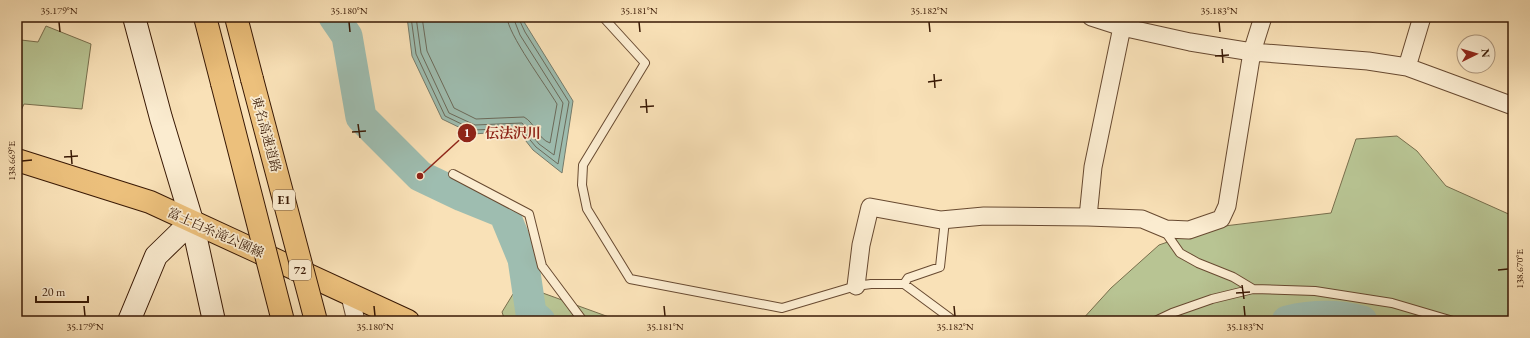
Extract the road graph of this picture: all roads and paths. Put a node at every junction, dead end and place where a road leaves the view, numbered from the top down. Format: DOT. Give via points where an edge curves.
graph roads {
  1 [pos="134,17"];
  2 [pos="205,17"];
  3 [pos="236,17"];
  4 [pos="603,17"];
  5 [pos="1091,17"];
  6 [pos="1263,17"];
  7 [pos="1422,17"];
  8 [pos="1122,27"];
  9 [pos="1252,52"];
  10 [pos="1407,67"];
  11 [pos="1513,106"];
  12 [pos="17,160"];
  13 [pos="454,174"];
  14 [pos="1088,217"];
  15 [pos="945,220"];
  16 [pos="192,221"];
  17 [pos="1162,228"];
  18 [pos="904,284"];
  19 [pos="856,286"];
  20 [pos="1253,289"];
  21 [pos="349,292"];
  22 [pos="129,321"];
  23 [pos="214,321"];
  24 [pos="283,321"];
  25 [pos="316,321"];
  26 [pos="356,321"];
  27 [pos="408,321"];
  28 [pos="583,321"];
  29 [pos="954,321"];
  30 [pos="1155,321"];
  31 [pos="1453,321"];
  1 -- 16 [label="street"];
  2 -- 24 [label="main road, E1, bridge"];
  3 -- 25 [label="main road, 東名高速道路 / E1, bridge"];
  4 -- 19 [label="lane" via="645,63 583,165 582,185 587,209 630,279 782,308"];
  5 -- 8 [label="street"];
  6 -- 9 [label="street"];
  7 -- 10 [label="street"];
  8 -- 9 [label="street"];
  8 -- 14 [label="street" via="1093,167"];
  9 -- 10 [label="street" via="1368,61"];
  9 -- 17 [label="street" via="1227,206 1221,219 1189,230"];
  10 -- 11 [label="street"];
  12 -- 16 [label="main road, 富士白糸滝公園線 / 72" via="150,202"];
  13 -- 28 [label="lane" via="530,214 542,266"];
  14 -- 15 [label="street" via="984,216"];
  14 -- 17 [label="street" via="1142,219"];
  15 -- 18 [label="lane" via="940,267 908,278"];
  15 -- 19 [label="street" via="870,207 861,245"];
  16 -- 21 [label="main road, 富士白糸滝公園線 / 72"];
  16 -- 22 [label="street" via="156,256"];
  16 -- 23 [label="street"];
  17 -- 20 [label="lane" via="1180,253"];
  18 -- 19 [label="lane"];
  18 -- 29 [label="lane"];
  20 -- 30 [label="lane" via="1212,299"];
  20 -- 31 [label="lane" via="1315,291 1392,303"];
  21 -- 26 [label="street"];
  21 -- 27 [label="main road, 富士白糸滝公園線 / 72"];
}
